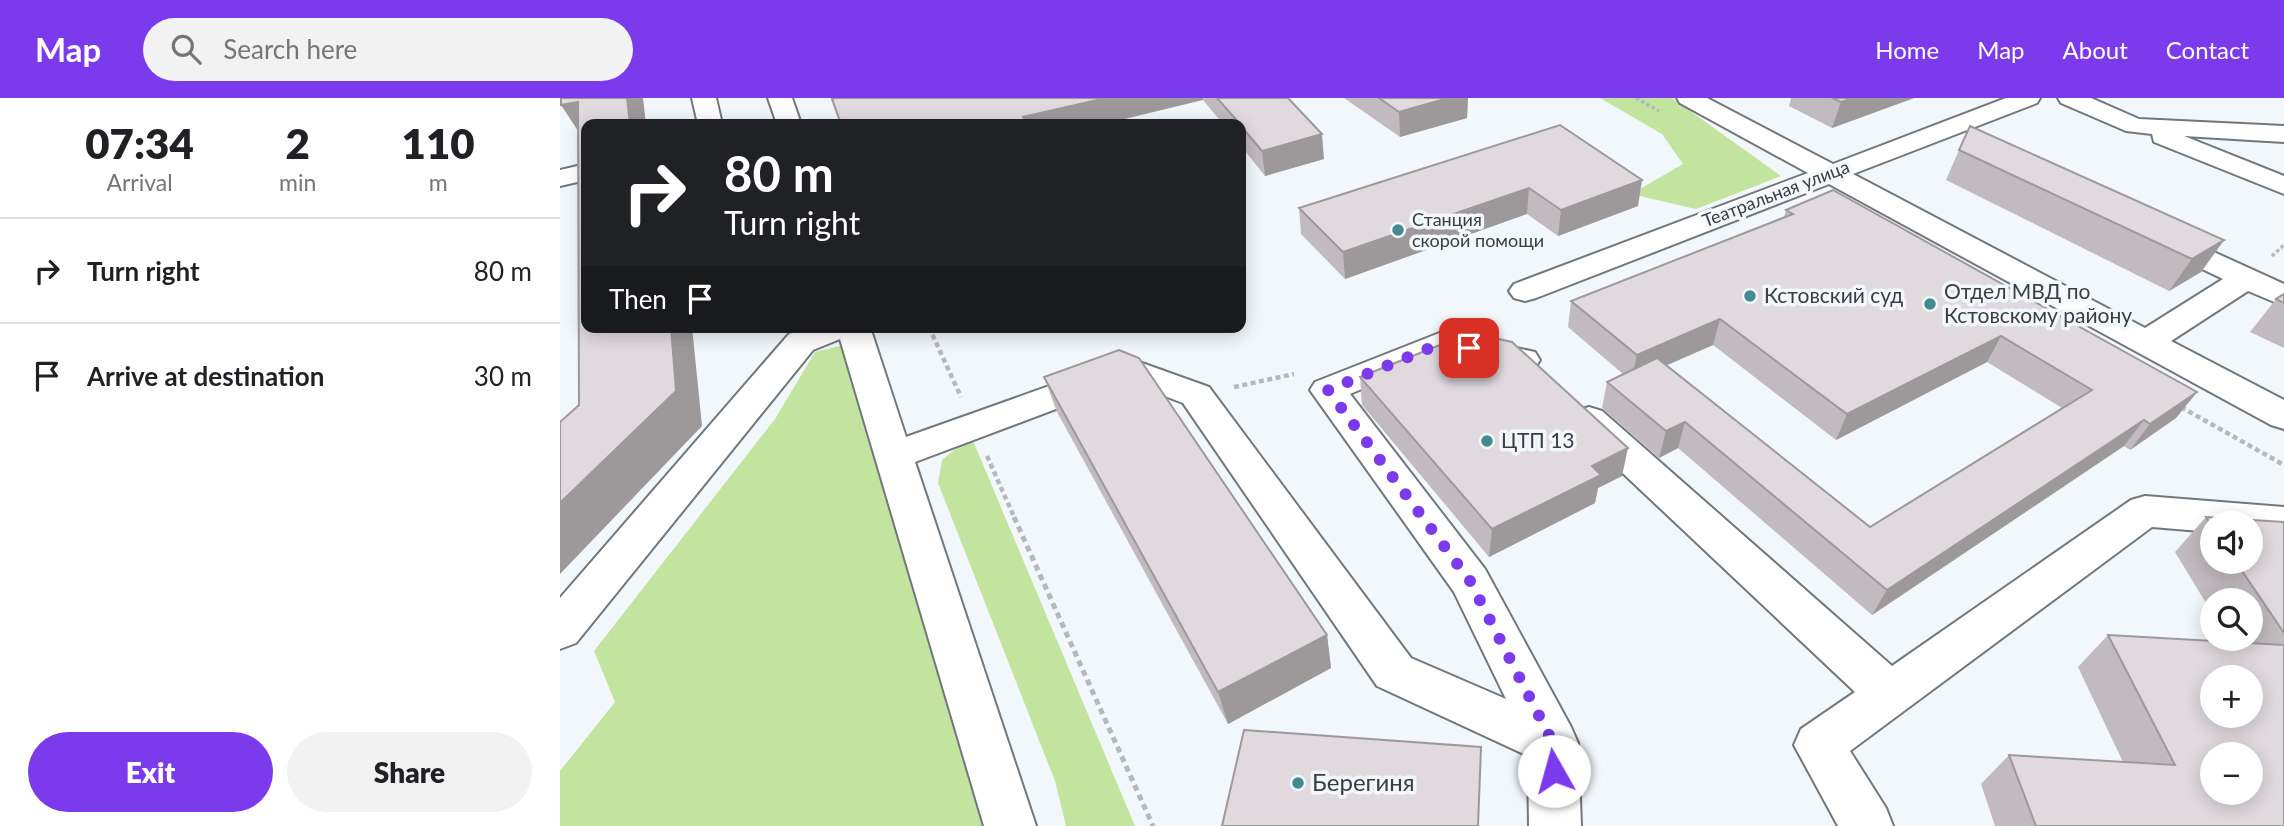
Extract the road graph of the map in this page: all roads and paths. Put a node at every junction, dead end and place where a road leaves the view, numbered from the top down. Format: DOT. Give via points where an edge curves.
graph roads {
  1 [pos="704,98"];
  2 [pos="780,98"];
  3 [pos="1689,98"];
  4 [pos="2070,98"];
  5 [pos="2005,101"];
  6 [pos="709,119"];
  7 [pos="786,119"];
  8 [pos="2135,126"];
  9 [pos="1935,133"];
  10 [pos="2284,134"];
  11 [pos="1975,151"];
  12 [pos="581,173"];
  13 [pos="1828,173"];
  14 [pos="560,178"];
  15 [pos="2284,186"];
  16 [pos="2135,226"];
  17 [pos="2246,278"];
  18 [pos="1525,291"];
  19 [pos="2284,296"];
  20 [pos="826,333"];
  21 [pos="855,333"];
  22 [pos="932,333"];
  23 [pos="2145,342"];
  24 [pos="2284,416"];
  25 [pos="974,426"];
  26 [pos="893,456"];
  27 [pos="2284,523"];
  28 [pos="560,630"];
  29 [pos="1890,694"];
  30 [pos="1553,743"];
  31 [pos="1010,826"];
  32 [pos="1153,826"];
  33 [pos="1555,826"];
  34 [pos="1867,826"];
  1 -- 6 [label="street"];
  2 -- 7 [label="street"];
  3 -- 13 [label="street"];
  4 -- 8 [label="street"];
  5 -- 9 [label="street, Театральная улица"];
  8 -- 10 [label="street"];
  8 -- 15 [label="street"];
  9 -- 11 [label="street"];
  9 -- 13 [label="street, Театральная улица"];
  12 -- 14 [label="street"];
  13 -- 18 [label="street, Театральная улица"];
  13 -- 23 [label="street"];
  16 -- 17 [label="street"];
  17 -- 19 [label="street"];
  17 -- 23 [label="street"];
  20 -- 28 [label="street" via="801,342"];
  21 -- 26 [label="street"];
  22 -- 25 [label="path"];
  23 -- 24 [label="street"];
  25 -- 26 [label="street"];
  25 -- 30 [label="street" via="1128,369 1196,395 1395,673"];
  25 -- 32 [label="path"];
  26 -- 31 [label="street"];
  27 -- 29 [label="street" via="2145,511"];
  29 -- 30 [label="street" via="1522,359 1442,343 1328,390 1470,581"];
  29 -- 34 [label="street" via="1819,745"];
  30 -- 33 [label="street"];
}
